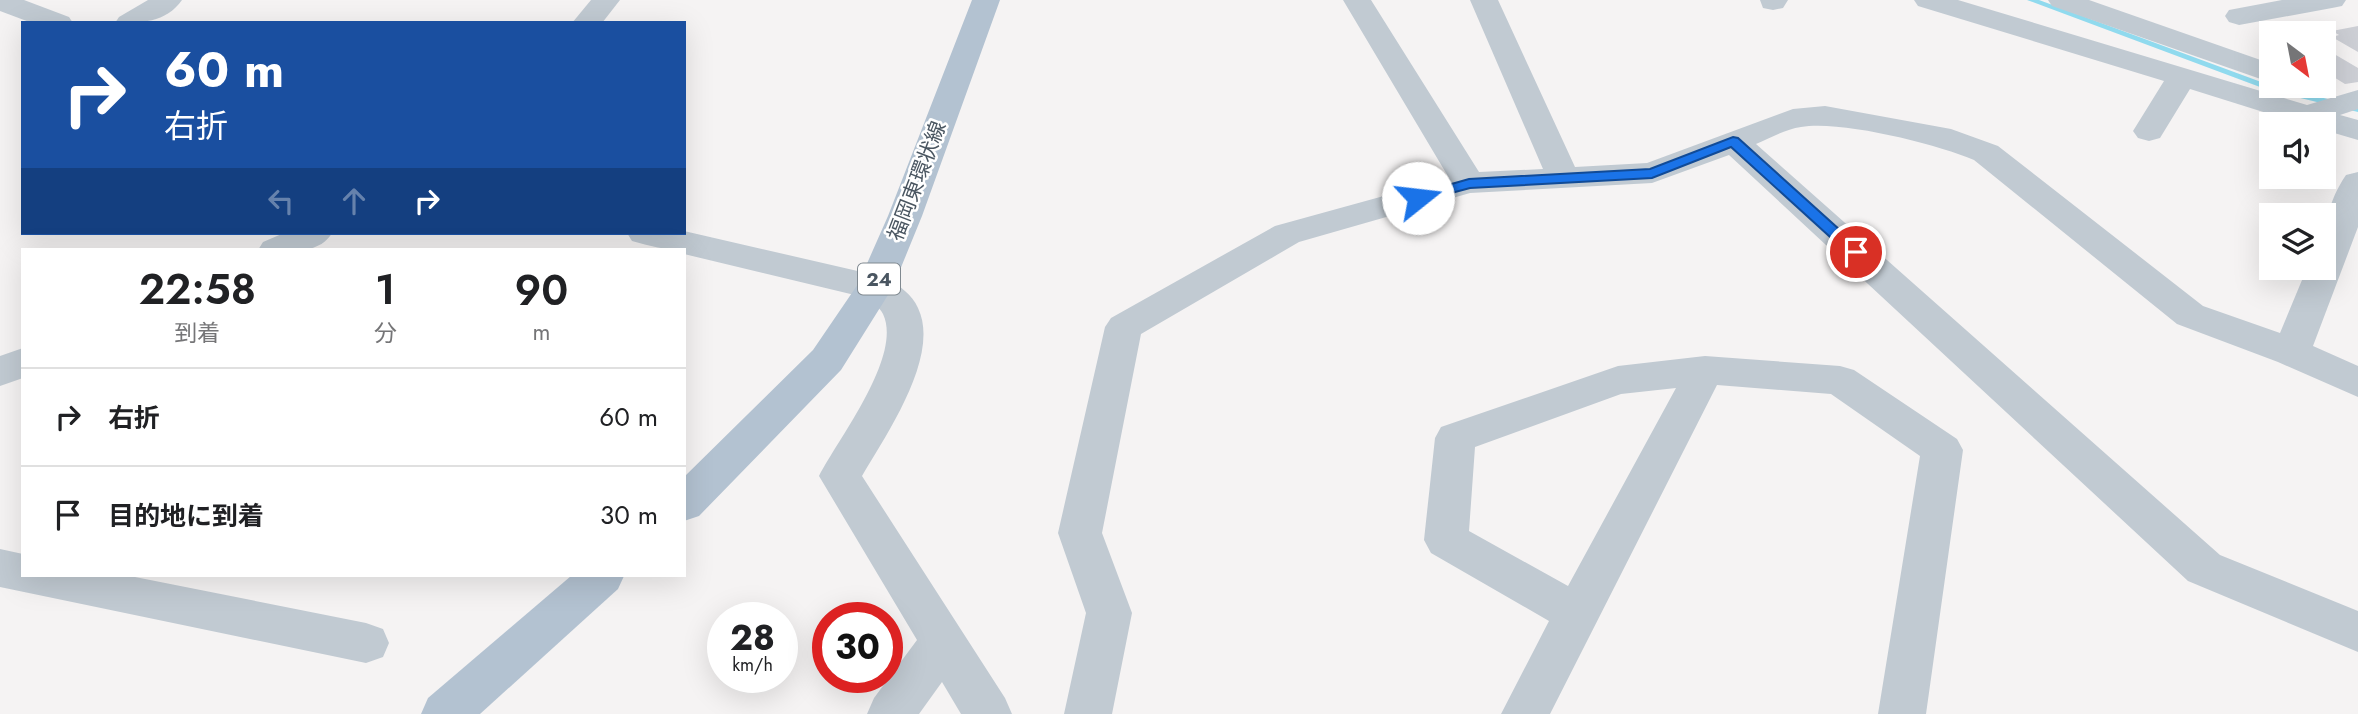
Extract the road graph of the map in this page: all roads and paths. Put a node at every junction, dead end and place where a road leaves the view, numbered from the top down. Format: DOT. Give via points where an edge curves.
graph roads {
  1 [pos="168,0"];
  2 [pos="606,0"];
  3 [pos="986,0"];
  4 [pos="1357,0"];
  5 [pos="1484,0"];
  6 [pos="1928,0"];
  7 [pos="2062,0"];
  8 [pos="2332,0"];
  9 [pos="0,1"];
  10 [pos="2233,8"];
  11 [pos="54,21"];
  12 [pos="132,21"];
  13 [pos="588,21"];
  14 [pos="2259,45"];
  15 [pos="2259,69"];
  16 [pos="2182,77"];
  17 [pos="2358,99"];
  18 [pos="2296,112"];
  19 [pos="2316,112"];
  20 [pos="2336,124"];
  21 [pos="2358,130"];
  22 [pos="2149,131"];
  23 [pos="1733,141"];
  24 [pos="1564,178"];
  25 [pos="2358,182"];
  26 [pos="1482,183"];
  27 [pos="310,235"];
  28 [pos="653,235"];
  29 [pos="281,248"];
  30 [pos="875,287"];
  31 [pos="2292,352"];
  32 [pos="21,363"];
  33 [pos="1705,370"];
  34 [pos="0,372"];
  35 [pos="2358,383"];
  36 [pos="686,502"];
  37 [pos="0,568"];
  38 [pos="21,573"];
  39 [pos="42,577"];
  40 [pos="602,577"];
  41 [pos="1577,614"];
  42 [pos="2358,632"];
  43 [pos="943,642"];
  44 [pos="366,643"];
  45 [pos="445,714"];
  46 [pos="891,714"];
  47 [pos="988,714"];
  48 [pos="1088,714"];
  49 [pos="1525,714"];
  50 [pos="1902,714"];
  1 -- 12 [label="street"];
  2 -- 13 [label="street"];
  3 -- 30 [label="main road, 福岡東環状線 / 24"];
  4 -- 26 [label="street"];
  5 -- 24 [label="street"];
  6 -- 16 [label="street"];
  7 -- 15 [label="street"];
  8 -- 10 [label="street"];
  9 -- 11 [label="street"];
  10 -- 14 [label="street"];
  16 -- 18 [label="street"];
  16 -- 22 [label="street"];
  17 -- 19 [label="street"];
  20 -- 21 [label="street"];
  23 -- 24 [label="street" via="1652,173"];
  23 -- 31 [label="street" via="1793,118 1825,115 1951,139 1986,153 2190,315"];
  23 -- 42 [label="street" via="2204,568"];
  24 -- 26 [label="street"];
  25 -- 31 [label="street"];
  26 -- 48 [label="street" via="1287,234 1124,327 1080,533 1109,613"];
  27 -- 29 [label="street"];
  28 -- 30 [label="street"];
  30 -- 36 [label="main road, 福岡東環状線 / 24" via="827,360"];
  30 -- 43 [label="street" via="900,307 906,328 904,344 889,393 840,476"];
  31 -- 35 [label="street"];
  32 -- 34 [label="street"];
  33 -- 41 [label="street"];
  33 -- 41 [label="street" via="1618,380 1455,438 1446,540"];
  33 -- 50 [label="street" via="1840,380 1942,450"];
  37 -- 38 [label="street"];
  39 -- 44 [label="street"];
  40 -- 45 [label="main road"];
  41 -- 49 [label="street"];
  43 -- 46 [label="street"];
  43 -- 47 [label="street"];
}
